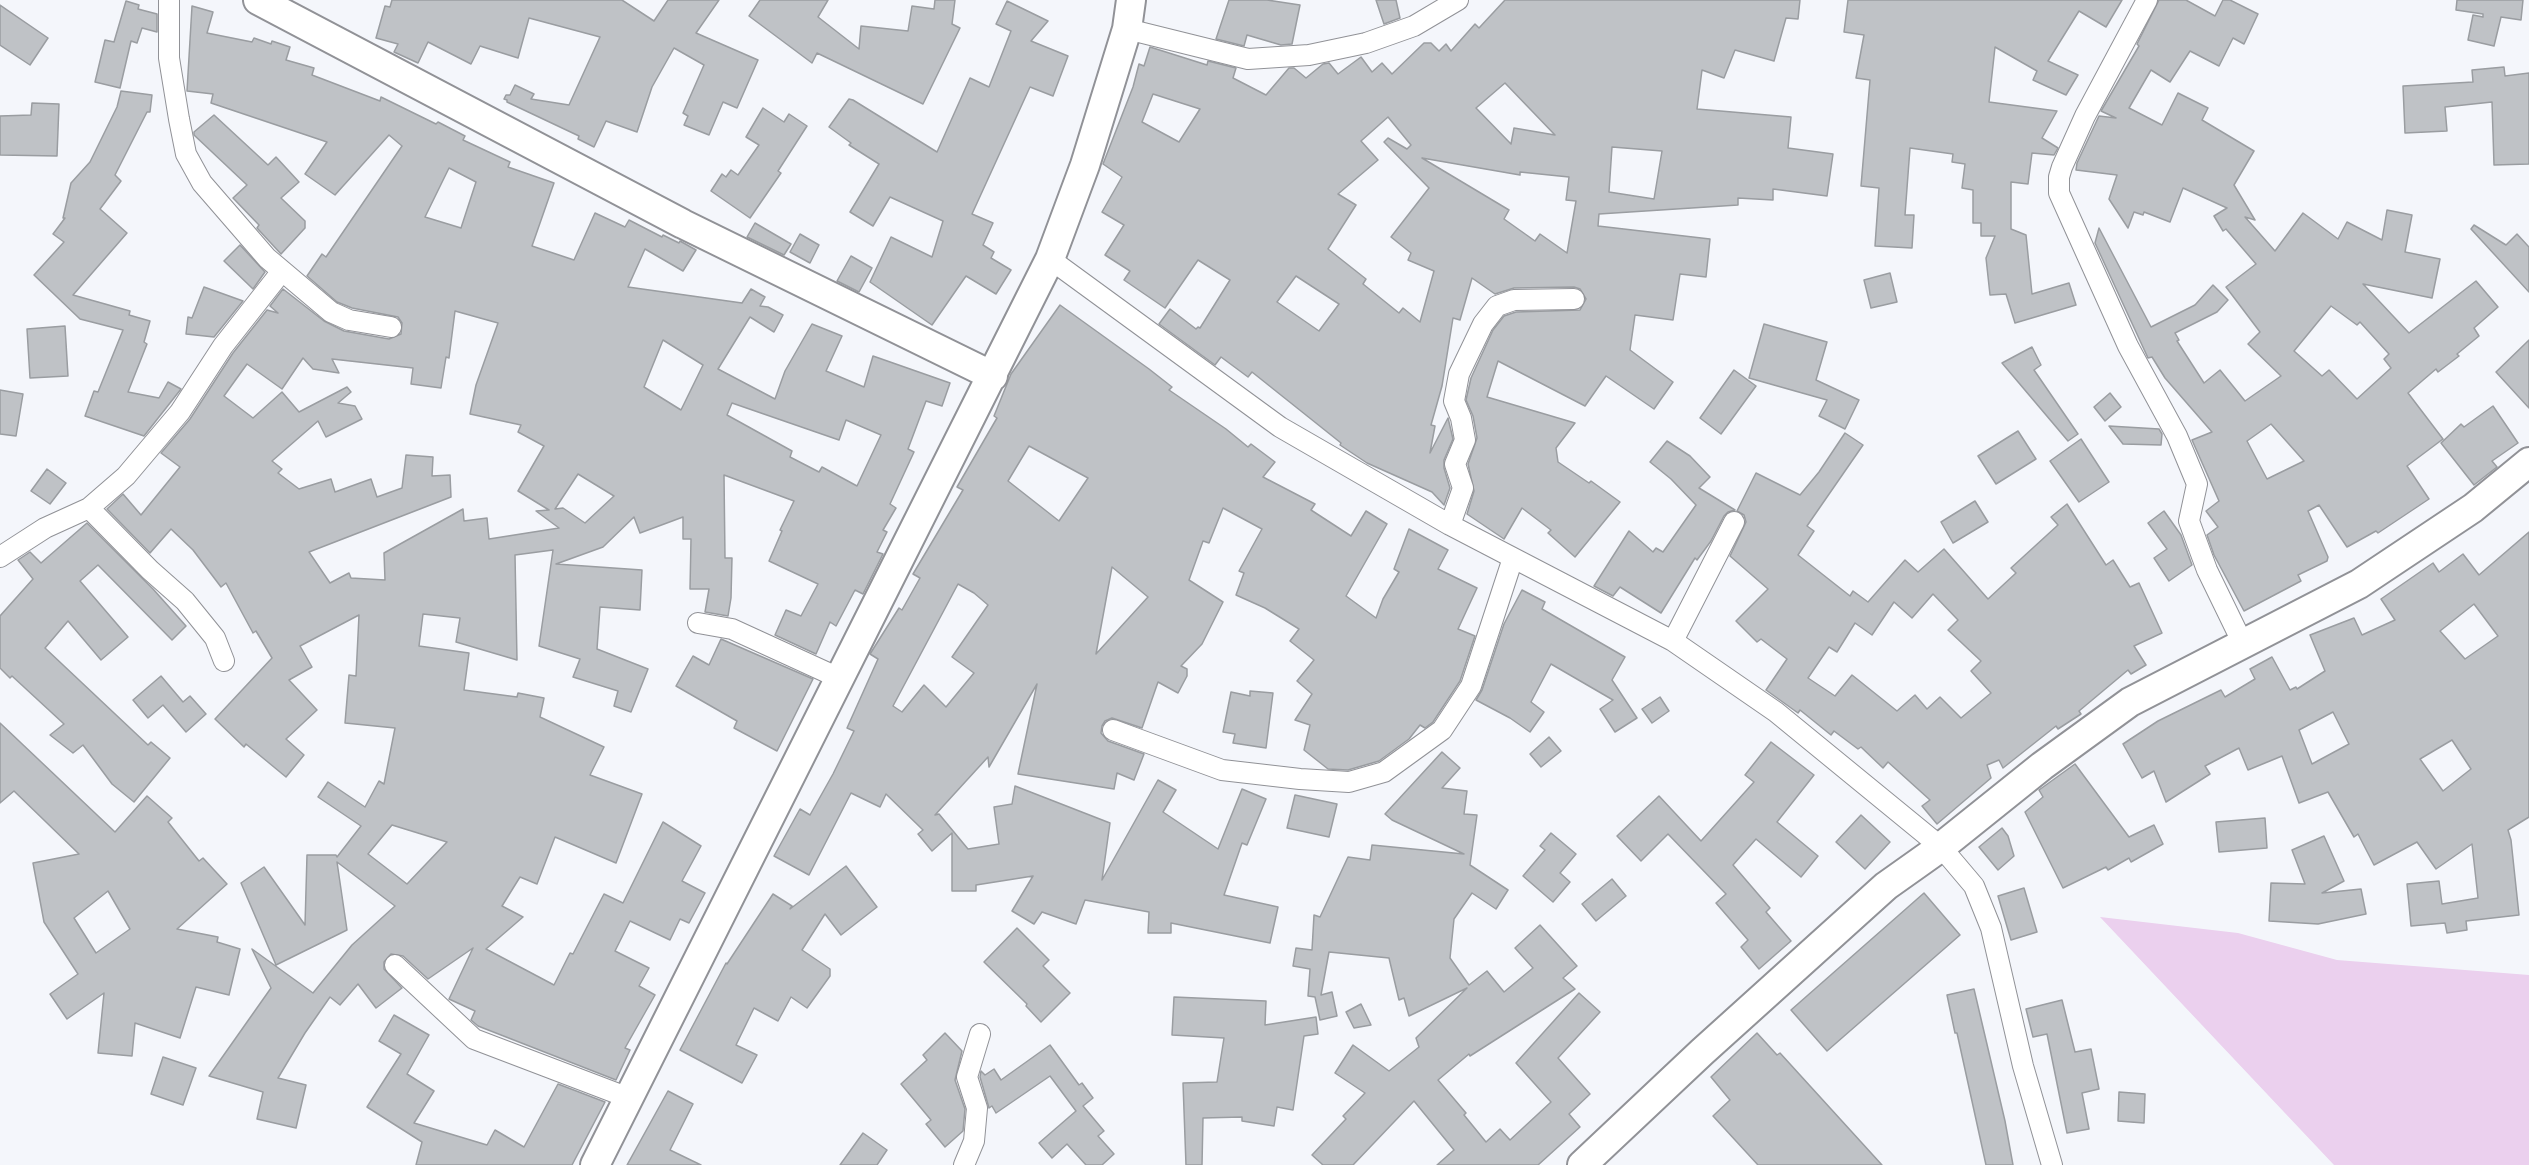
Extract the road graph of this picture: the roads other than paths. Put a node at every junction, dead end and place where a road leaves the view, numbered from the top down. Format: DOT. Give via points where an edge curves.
graph roads {
  1 [pos="169,0"];
  2 [pos="258,0"];
  3 [pos="1131,0"];
  4 [pos="1458,0"];
  5 [pos="2147,0"];
  6 [pos="1126,29"];
  7 [pos="1050,259"];
  8 [pos="282,271"];
  9 [pos="1574,299"];
  10 [pos="391,327"];
  11 [pos="993,376"];
  12 [pos="2526,470"];
  13 [pos="89,508"];
  14 [pos="1734,522"];
  15 [pos="1450,525"];
  16 [pos="0,557"];
  17 [pos="1513,558"];
  18 [pos="698,623"];
  19 [pos="1673,641"];
  20 [pos="2244,644"];
  21 [pos="225,661"];
  22 [pos="839,678"];
  23 [pos="1113,730"];
  24 [pos="1941,847"];
  25 [pos="395,965"];
  26 [pos="980,1034"];
  27 [pos="629,1098"];
  28 [pos="595,1165"];
  29 [pos="964,1165"];
  30 [pos="1582,1165"];
  31 [pos="2052,1165"];
  1 -- 8 [label="street" via="169,58 186,154 202,183"];
  2 -- 11 [label="street" via="683,224"];
  3 -- 6 [label="street"];
  4 -- 6 [label="street" via="1405,30 1366,44 1309,55 1248,59"];
  5 -- 20 [label="street" via="2061,167 2059,193 2128,346 2177,436 2197,484 2189,520 2207,570"];
  6 -- 7 [label="street" via="1085,165"];
  7 -- 11 [label="street"];
  7 -- 15 [label="street" via="1280,427"];
  8 -- 10 [label="street" via="331,312 349,320"];
  8 -- 13 [label="street" via="223,346 180,412 126,476"];
  9 -- 15 [label="street" via="1514,300 1497,306 1484,324 1459,374 1454,400 1465,440 1455,464 1463,488"];
  11 -- 22 [label="street"];
  12 -- 20 [label="street" via="2359,584"];
  13 -- 16 [label="street" via="45,528"];
  13 -- 21 [label="street" via="185,601 215,638"];
  14 -- 19 [label="street"];
  15 -- 17 [label="street"];
  17 -- 19 [label="street"];
  17 -- 23 [label="street" via="1471,686 1442,730 1383,772 1350,782 1222,770"];
  18 -- 22 [label="street" via="732,629"];
  19 -- 24 [label="street" via="1776,712"];
  20 -- 24 [label="street" via="2130,702"];
  22 -- 27 [label="street"];
  24 -- 30 [label="street" via="1886,885"];
  24 -- 31 [label="street" via="1974,886 1991,928 2023,1066"];
  25 -- 27 [label="street" via="474,1039"];
  26 -- 29 [label="street" via="967,1077 977,1108 974,1141"];
  27 -- 28 [label="street"];
}
